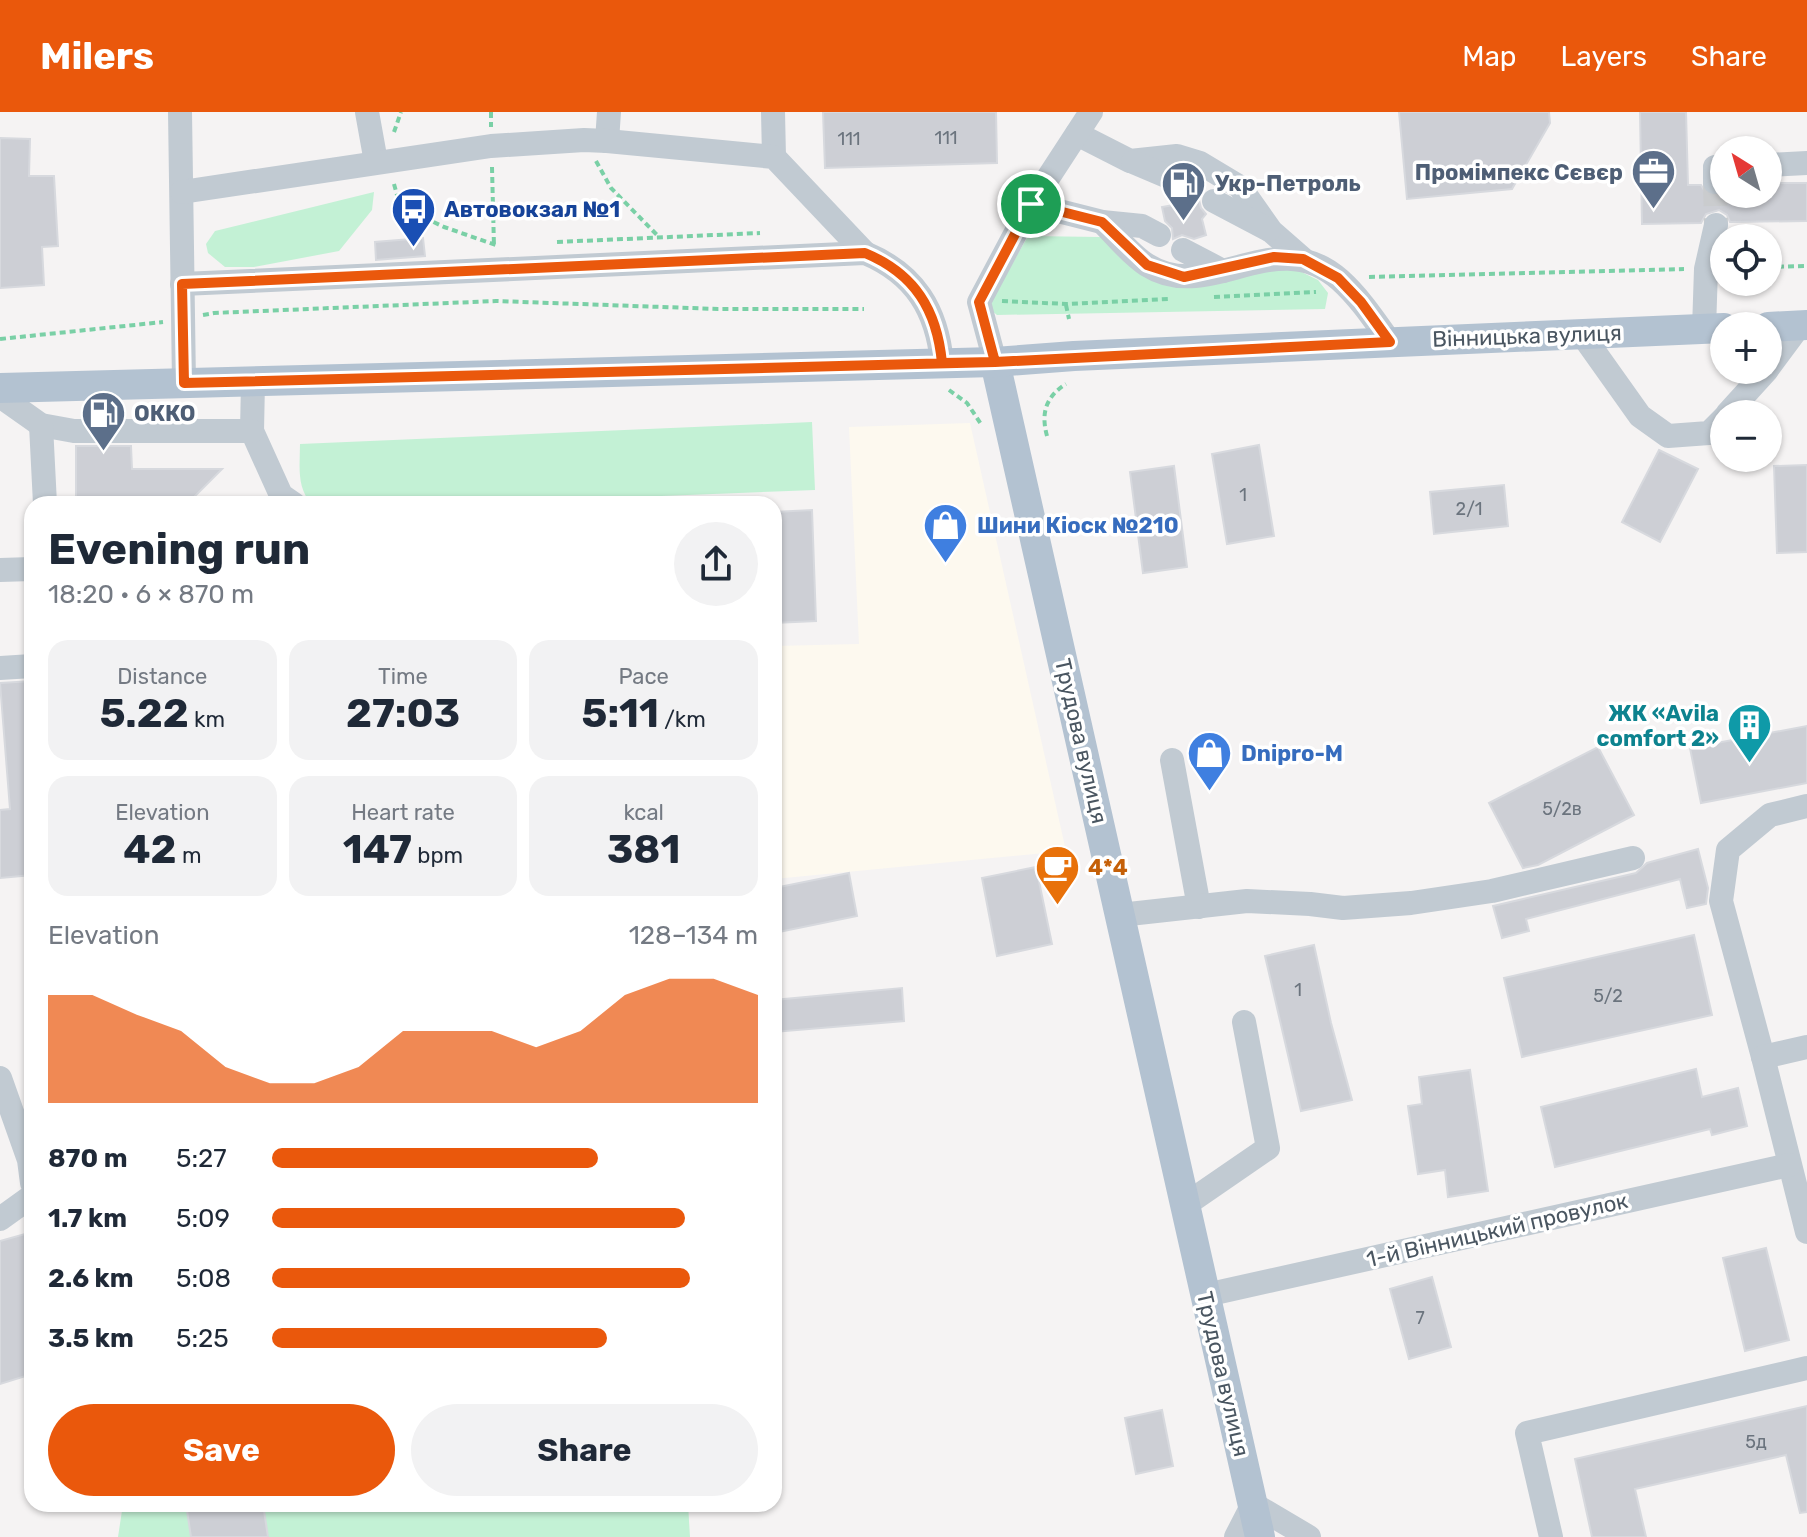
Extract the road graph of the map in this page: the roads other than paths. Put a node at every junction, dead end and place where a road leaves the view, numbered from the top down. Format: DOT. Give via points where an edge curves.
graph roads {
  1 [pos="180,112"];
  2 [pos="367,112"];
  3 [pos="609,112"];
  4 [pos="773,112"];
  5 [pos="1091,112"];
  6 [pos="1077,134"];
  7 [pos="596,140"];
  8 [pos="774,157"];
  9 [pos="382,161"];
  10 [pos="1130,161"];
  11 [pos="1807,163"];
  12 [pos="1782,164"];
  13 [pos="1192,187"];
  14 [pos="182,192"];
  15 [pos="1214,201"];
  16 [pos="1031,204"];
  17 [pos="1102,222"];
  18 [pos="1271,231"];
  19 [pos="1159,235"];
  20 [pos="1183,250"];
  21 [pos="1710,251"];
  22 [pos="873,257"];
  23 [pos="1303,259"];
  24 [pos="1223,271"];
  25 [pos="182,284"];
  26 [pos="1712,312"];
  27 [pos="1803,325"];
  28 [pos="1782,326"];
  29 [pos="1710,329"];
  30 [pos="1581,333"];
  31 [pos="1390,342"];
  32 [pos="1782,351"];
  33 [pos="995,362"];
  34 [pos="940,375"];
  35 [pos="253,382"];
  36 [pos="184,383"];
  37 [pos="1754,384"];
  38 [pos="0,388"];
  39 [pos="0,396"];
  40 [pos="1740,400"];
  41 [pos="41,425"];
  42 [pos="252,431"];
  43 [pos="1710,432"];
  44 [pos="45,496"];
  45 [pos="282,496"];
  46 [pos="24,569"];
  47 [pos="0,570"];
  48 [pos="24,666"];
  49 [pos="0,668"];
  50 [pos="1172,760"];
  51 [pos="1807,806"];
  52 [pos="1633,858"];
  53 [pos="1199,907"];
  54 [pos="1120,915"];
  55 [pos="1244,1022"];
  56 [pos="1807,1047"];
  57 [pos="1763,1057"];
  58 [pos="0,1078"];
  59 [pos="24,1146"];
  60 [pos="1789,1165"];
  61 [pos="24,1202"];
  62 [pos="1185,1205"];
  63 [pos="0,1219"];
  64 [pos="1807,1232"];
  65 [pos="1206,1295"];
  66 [pos="1807,1368"];
  67 [pos="1253,1504"];
  68 [pos="1236,1537"];
  69 [pos="1260,1537"];
  70 [pos="1309,1537"];
  71 [pos="1551,1537"];
  1 -- 14 [label="street"];
  2 -- 9 [label="street"];
  3 -- 7 [label="street"];
  4 -- 8 [label="street"];
  5 -- 6 [label="street, Трудова вулиця"];
  6 -- 10 [label="street"];
  6 -- 16 [label="street, Трудова вулиця"];
  7 -- 8 [label="street"];
  7 -- 9 [label="street" via="491,146"];
  8 -- 22 [label="street"];
  9 -- 14 [label="street"];
  10 -- 13 [label="street"];
  10 -- 18 [label="street" via="1177,156 1200,163 1240,187"];
  11 -- 12 [label="street"];
  14 -- 25 [label="street"];
  15 -- 18 [label="street"];
  16 -- 17 [label="street"];
  16 -- 33 [label="street, Трудова вулиця" via="979,302"];
  17 -- 19 [label="street" via="1142,226"];
  17 -- 24 [label="street" via="1147,265 1184,277"];
  18 -- 23 [label="street"];
  20 -- 24 [label="street"];
  21 -- 26 [label="street" via="1706,269"];
  22 -- 25 [label="street" via="494,258"];
  22 -- 34 [label="street" via="918,290 939,333"];
  23 -- 24 [label="street" via="1274,257"];
  23 -- 31 [label="street" via="1338,278"];
  25 -- 36 [label="street"];
  27 -- 28 [label="main road"];
  27 -- 32 [label="street"];
  29 -- 30 [label="main road, Вінницька вулиця"];
  30 -- 31 [label="main road, Вінницька вулиця"];
  30 -- 43 [label="street" via="1640,416 1668,436"];
  31 -- 33 [label="main road, Вінницька вулиця"];
  33 -- 34 [label="main road, Вінницька вулиця"];
  33 -- 54 [label="main road, Трудова вулиця"];
  34 -- 35 [label="main road, Вінницька вулиця"];
  35 -- 36 [label="main road, Вінницька вулиця"];
  35 -- 42 [label="street"];
  36 -- 38 [label="main road, Вінницька вулиця"];
  37 -- 40 [label="street"];
  39 -- 41 [label="street"];
  41 -- 42 [label="street" via="74,431"];
  41 -- 44 [label="street"];
  42 -- 45 [label="street"];
  46 -- 47 [label="street"];
  48 -- 49 [label="street"];
  50 -- 53 [label="street"];
  51 -- 57 [label="street" via="1770,815 1728,850 1721,901"];
  52 -- 53 [label="street" via="1492,891 1411,903 1343,908 1247,901"];
  53 -- 54 [label="street"];
  54 -- 62 [label="main road, Трудова вулиця"];
  55 -- 62 [label="street" via="1268,1148"];
  56 -- 57 [label="street"];
  57 -- 60 [label="street"];
  58 -- 59 [label="street"];
  60 -- 64 [label="street"];
  60 -- 65 [label="street, 1-й Вінницький провулок"];
  61 -- 63 [label="street"];
  62 -- 65 [label="main road, Трудова вулиця"];
  65 -- 67 [label="main road, Трудова вулиця"];
  66 -- 71 [label="street" via="1527,1433"];
  67 -- 68 [label="street"];
  67 -- 69 [label="main road, Трудова вулиця"];
  67 -- 70 [label="street"];
}
